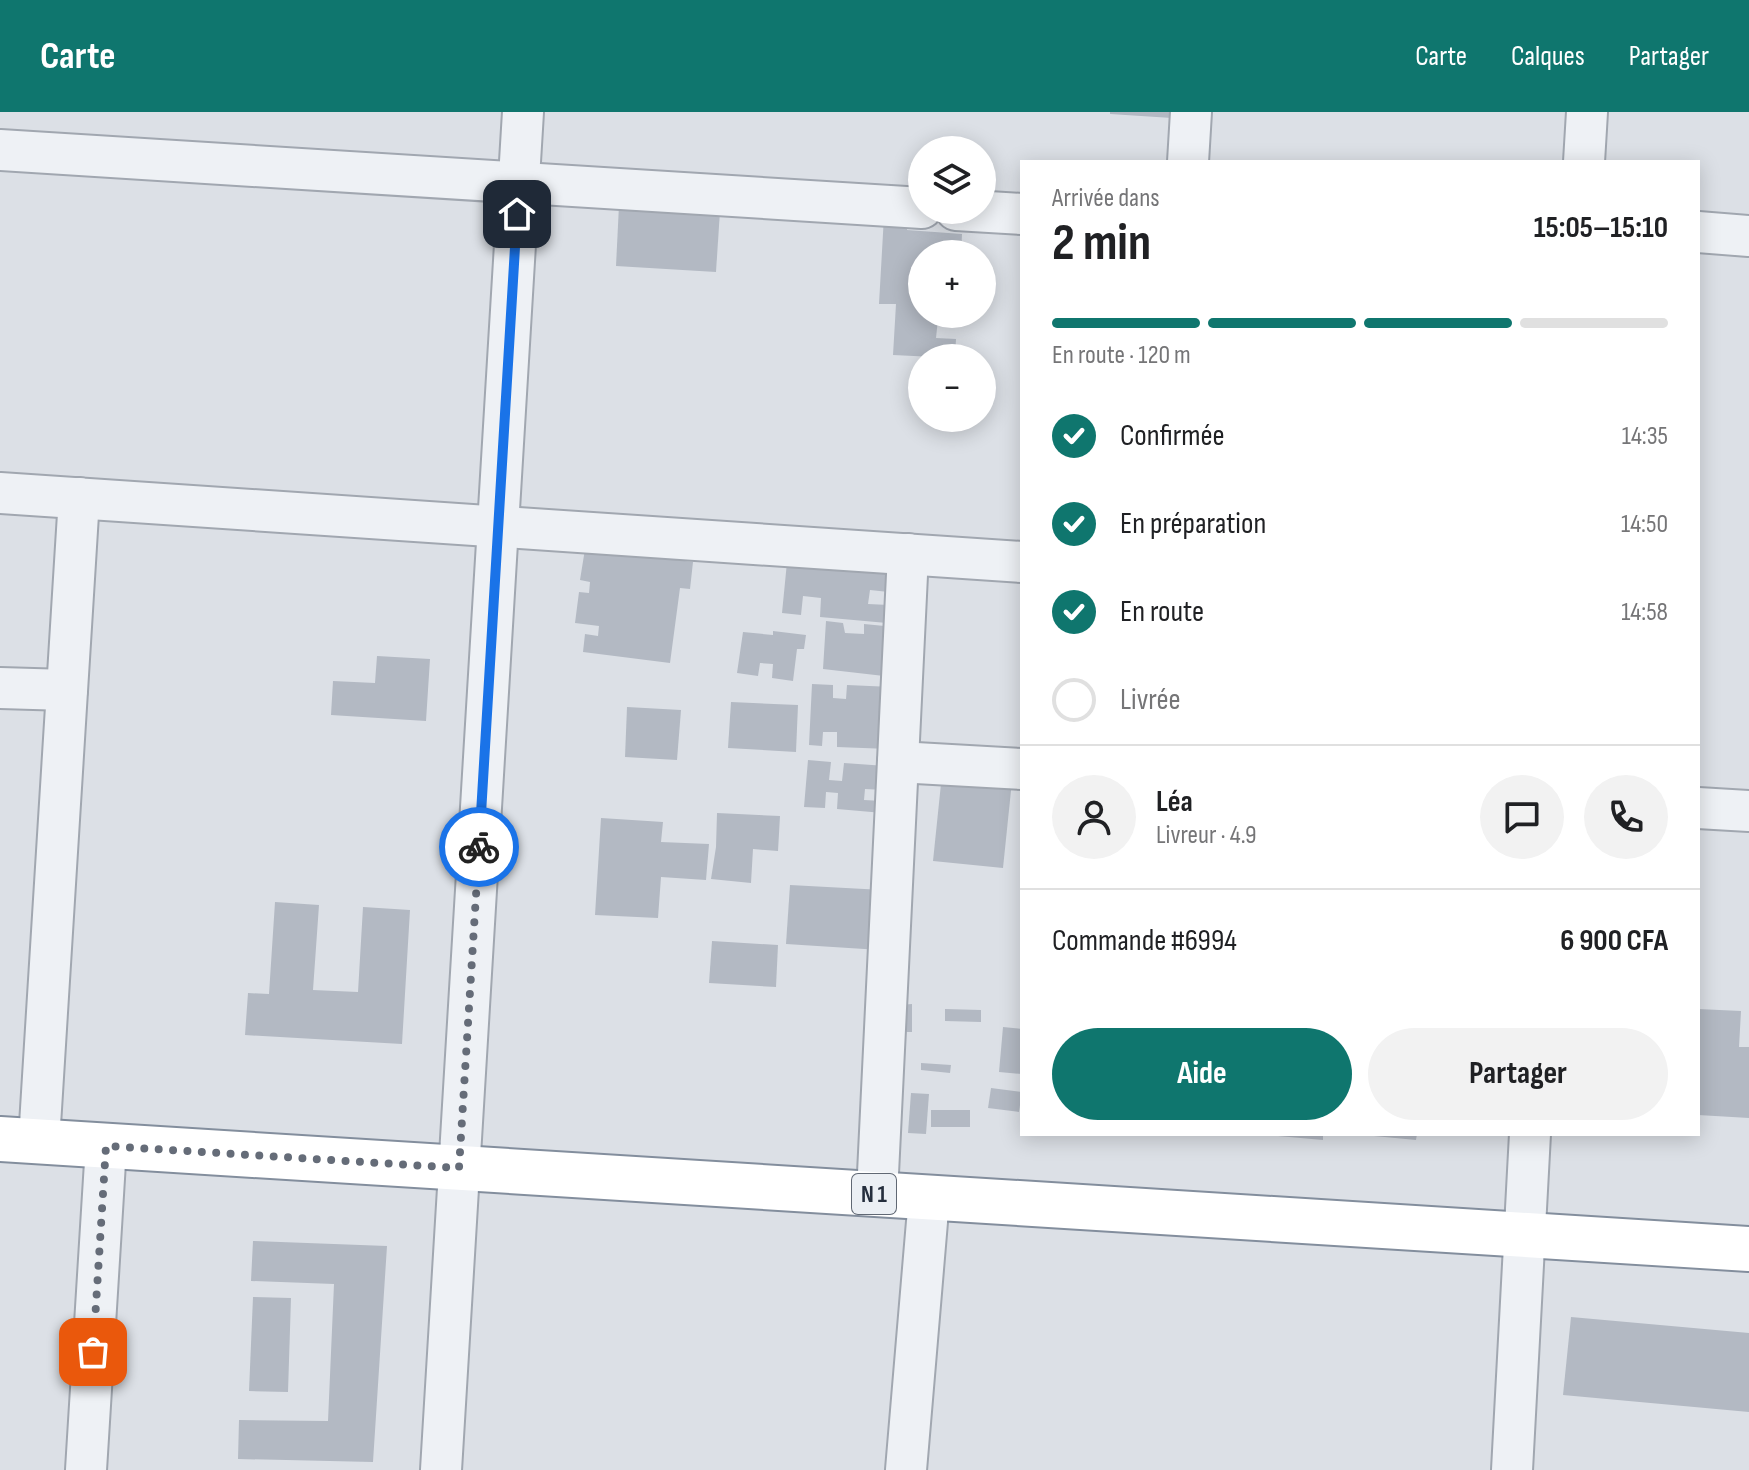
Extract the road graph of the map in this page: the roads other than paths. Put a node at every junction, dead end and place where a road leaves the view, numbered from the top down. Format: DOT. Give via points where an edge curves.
graph roads {
  1 [pos="523,112"];
  2 [pos="1191,112"];
  3 [pos="1587,112"];
  4 [pos="0,150"];
  5 [pos="1188,160"];
  6 [pos="1584,160"];
  7 [pos="519,182"];
  8 [pos="908,207"];
  9 [pos="996,212"];
  10 [pos="1020,214"];
  11 [pos="1700,232"];
  12 [pos="1749,236"];
  13 [pos="0,493"];
  14 [pos="79,498"];
  15 [pos="498,527"];
  16 [pos="908,554"];
  17 [pos="1020,562"];
  18 [pos="0,688"];
  19 [pos="67,690"];
  20 [pos="898,762"];
  21 [pos="1020,769"];
  22 [pos="1700,808"];
  23 [pos="1749,811"];
  24 [pos="1530,1136"];
  25 [pos="20,1140"];
  26 [pos="106,1146"];
  27 [pos="459,1168"];
  28 [pos="877,1194"];
  29 [pos="929,1198"];
  30 [pos="1524,1235"];
  31 [pos="1749,1249"];
  32 [pos="86,1470"];
  33 [pos="441,1470"];
  34 [pos="906,1470"];
  35 [pos="1512,1470"];
  1 -- 7 [label="street"];
  2 -- 5 [label="street"];
  3 -- 6 [label="street"];
  4 -- 7 [label="street"];
  7 -- 8 [label="street"];
  7 -- 15 [label="street"];
  9 -- 10 [label="street"];
  11 -- 12 [label="street"];
  13 -- 14 [label="street"];
  14 -- 15 [label="street"];
  14 -- 19 [label="street"];
  15 -- 16 [label="street"];
  15 -- 27 [label="street"];
  16 -- 17 [label="street"];
  16 -- 20 [label="street"];
  18 -- 19 [label="street"];
  19 -- 25 [label="street"];
  20 -- 21 [label="street"];
  20 -- 28 [label="street"];
  22 -- 23 [label="street"];
  24 -- 30 [label="street"];
  25 -- 26 [label="highway, N 1"];
  26 -- 27 [label="highway, N 1"];
  26 -- 32 [label="street"];
  27 -- 28 [label="highway, N 1"];
  27 -- 33 [label="street"];
  28 -- 29 [label="highway, N 1"];
  29 -- 30 [label="highway, N 1"];
  29 -- 34 [label="street"];
  30 -- 31 [label="highway, N 1"];
  30 -- 35 [label="street"];
}
